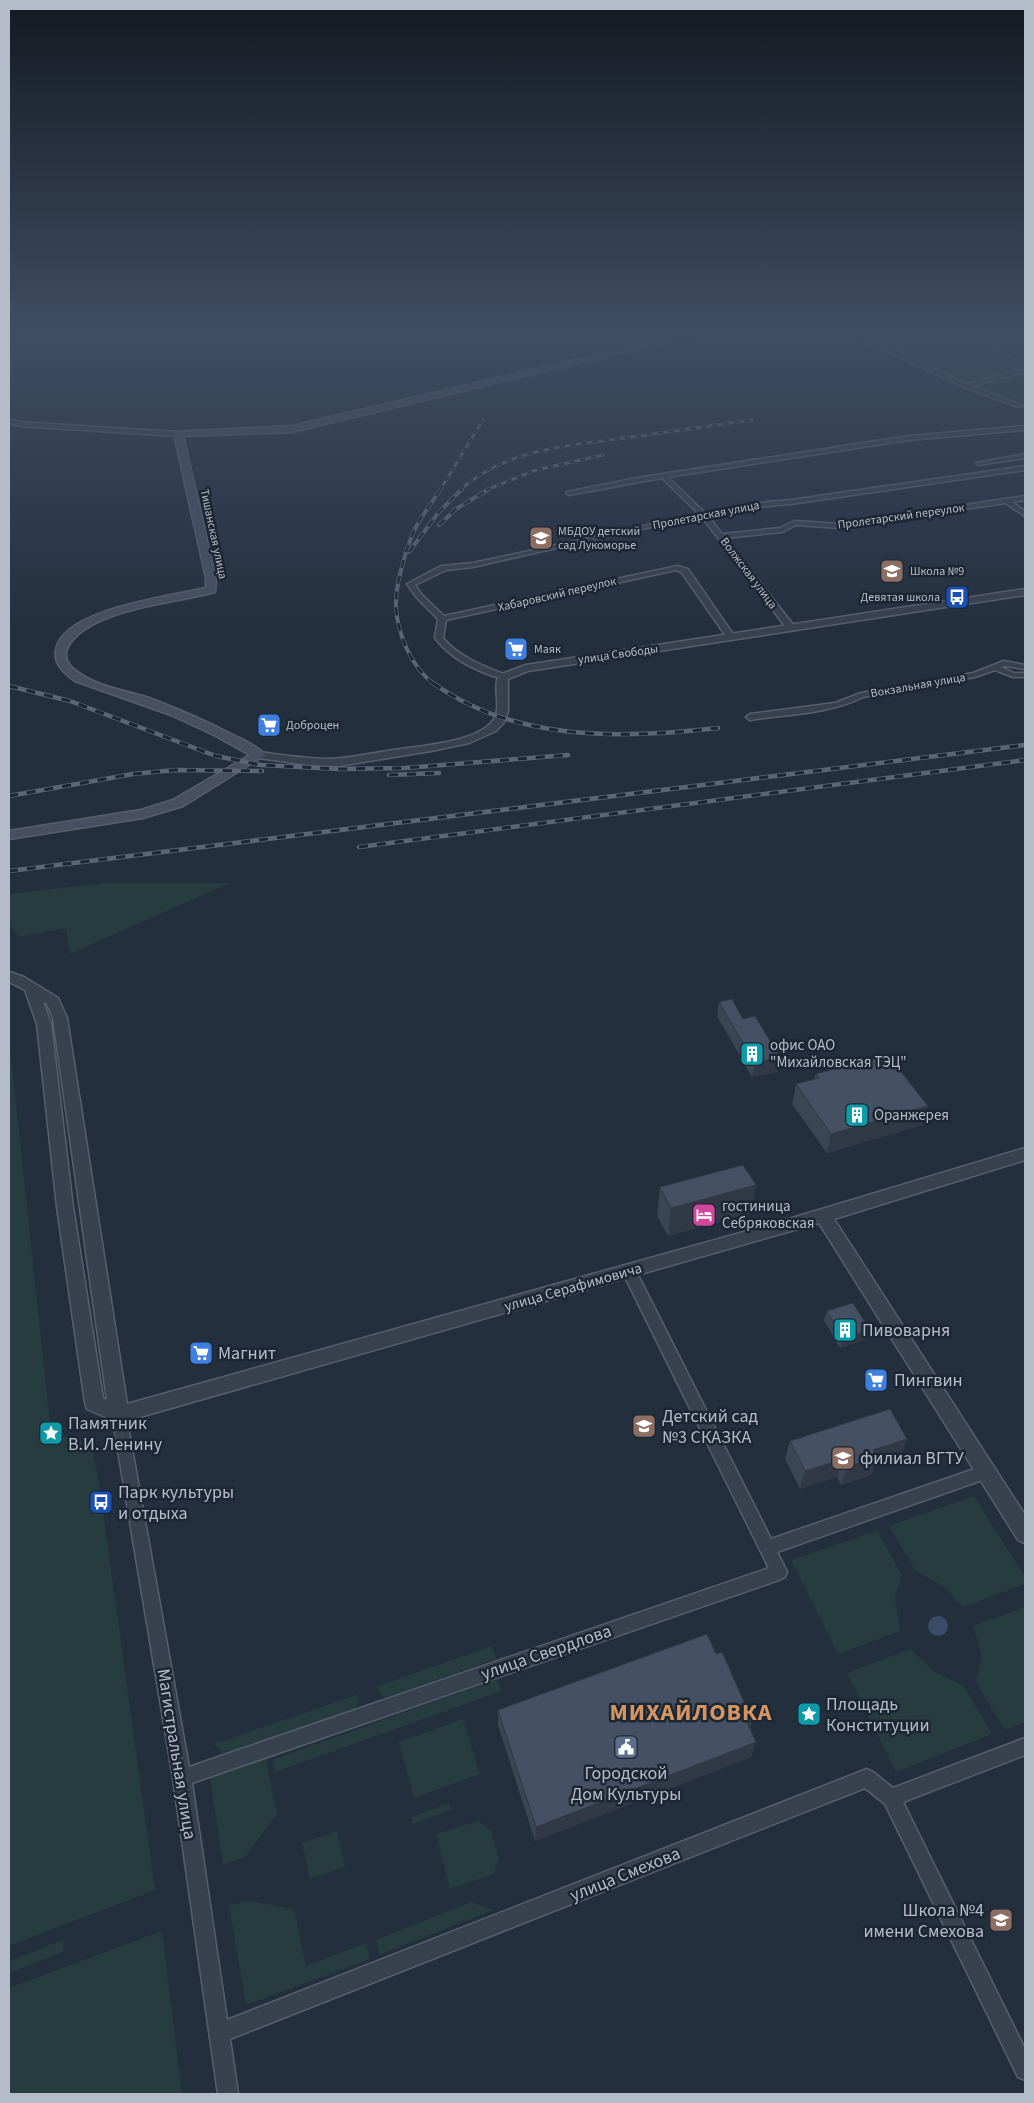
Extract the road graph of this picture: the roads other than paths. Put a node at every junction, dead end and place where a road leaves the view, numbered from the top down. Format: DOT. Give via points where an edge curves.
graph roads {
  1 [pos="149,432"];
  2 [pos="220,432"];
  3 [pos="977,432"];
  4 [pos="178,434"];
  5 [pos="1025,456"];
  6 [pos="979,463"];
  7 [pos="1025,468"];
  8 [pos="663,476"];
  9 [pos="568,493"];
  10 [pos="1025,498"];
  11 [pos="1006,501"];
  12 [pos="703,514"];
  13 [pos="1025,514"];
  14 [pos="720,536"];
  15 [pos="1025,592"];
  16 [pos="442,619"];
  17 [pos="791,628"];
  18 [pos="731,638"];
  19 [pos="995,667"];
  20 [pos="1025,667"];
  21 [pos="1025,675"];
  22 [pos="503,677"];
  23 [pos="750,717"];
  24 [pos="260,754"];
  25 [pos="9,835"];
  26 [pos="9,978"];
  27 [pos="31,987"];
  28 [pos="1025,1154"];
  29 [pos="823,1216"];
  30 [pos="629,1270"];
  31 [pos="119,1415"];
  32 [pos="986,1472"];
  33 [pos="1025,1533"];
  34 [pos="767,1548"];
  35 [pos="1025,1747"];
  36 [pos="182,1778"];
  37 [pos="891,1798"];
  38 [pos="219,2033"];
  39 [pos="1025,2070"];
  40 [pos="228,2094"];
  1 -- 4 [label="street"];
  2 -- 4 [label="main road"];
  3 -- 8 [label="street" via="909,438"];
  4 -- 24 [label="main road, Тишанская улица" via="211,590 121,611 84,625 68,636 60,658 70,673 222,733"];
  5 -- 6 [label="street"];
  7 -- 12 [label="street, Пролетарская улица"];
  8 -- 9 [label="street"];
  8 -- 12 [label="street, Волжская улица"];
  10 -- 11 [label="street, Пролетарский переулок"];
  11 -- 13 [label="street"];
  11 -- 14 [label="street, Пролетарский переулок" via="840,526 795,523 782,530"];
  12 -- 14 [label="street, Волжская улица"];
  12 -- 16 [label="street, Пролетарская улица" via="473,565 444,568 412,582 413,590"];
  14 -- 17 [label="street, Волжская улица"];
  15 -- 17 [label="street, улица Свободы"];
  16 -- 18 [label="street, Хабаровский переулок" via="677,568 685,571"];
  16 -- 22 [label="street" via="439,638 446,647 458,657"];
  17 -- 18 [label="street, улица Свободы"];
  18 -- 22 [label="street, улица Свободы" via="526,668"];
  19 -- 20 [label="street, Вокзальная улица" via="1004,663"];
  19 -- 21 [label="street" via="1013,676"];
  19 -- 23 [label="street, Вокзальная улица" via="975,675 861,694 835,705"];
  22 -- 24 [label="street" via="499,723 482,735 456,744 338,762"];
  24 -- 25 [label="main road" via="178,803 135,816"];
  26 -- 27 [label="street"];
  27 -- 31 [label="street" via="53,1001 60,1018"];
  27 -- 31 [label="street" via="44,1024 94,1403"];
  28 -- 29 [label="street, улица Серафимовича"];
  29 -- 30 [label="street, улица Серафимовича"];
  29 -- 32 [label="street"];
  30 -- 31 [label="street, улица Серафимовича"];
  30 -- 34 [label="street, улица Свердлова"];
  31 -- 36 [label="street, Магистральная улица"];
  32 -- 33 [label="street"];
  32 -- 34 [label="street"];
  34 -- 36 [label="street, улица Свердлова" via="779,1572"];
  35 -- 37 [label="street"];
  36 -- 38 [label="street, Магистральная улица"];
  37 -- 38 [label="street, улица Смехова" via="866,1778"];
  37 -- 39 [label="street"];
  38 -- 40 [label="street, Магистральная улица"];
}
